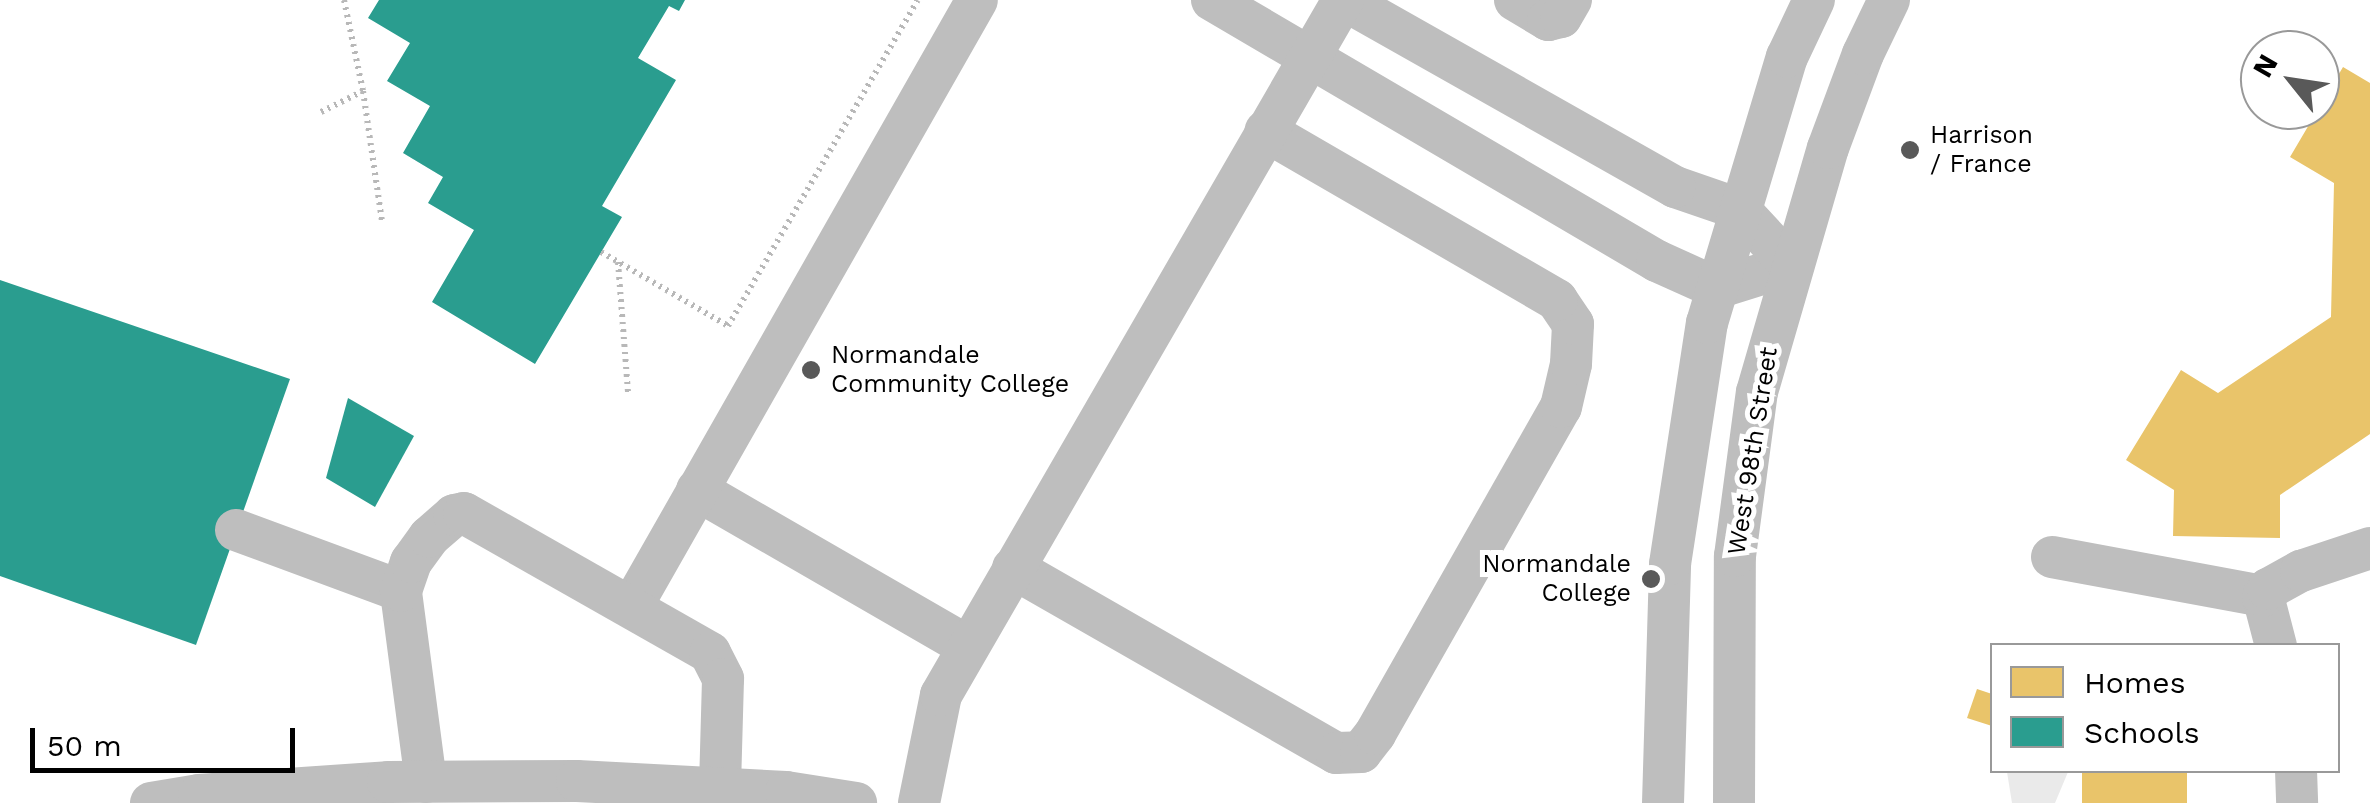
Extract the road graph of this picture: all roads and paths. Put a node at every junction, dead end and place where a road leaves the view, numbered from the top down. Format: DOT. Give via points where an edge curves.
graph roads {
  1 [pos="344,0"];
  2 [pos="918,0"];
  3 [pos="977,0"];
  4 [pos="1212,0"];
  5 [pos="1344,0"];
  6 [pos="1515,0"];
  7 [pos="1571,0"];
  8 [pos="1814,0"];
  9 [pos="1889,0"];
  10 [pos="1310,56"];
  11 [pos="363,91"];
  12 [pos="321,112"];
  13 [pos="1266,131"];
  14 [pos="1739,209"];
  15 [pos="382,222"];
  16 [pos="601,252"];
  17 [pos="618,262"];
  18 [pos="1790,266"];
  19 [pos="1717,288"];
  20 [pos="628,393"];
  21 [pos="696,490"];
  22 [pos="236,530"];
  23 [pos="2370,548"];
  24 [pos="2052,557"];
  25 [pos="1013,568"];
  26 [pos="401,592"];
  27 [pos="2263,596"];
  28 [pos="632,606"];
  29 [pos="2275,643"];
  30 [pos="967,646"];
  31 [pos="2296,773"];
  32 [pos="426,782"];
  33 [pos="720,789"];
  34 [pos="151,803"];
  35 [pos="856,803"];
  36 [pos="918,803"];
  37 [pos="1663,803"];
  38 [pos="1734,803"];
  39 [pos="2298,803"];
  1 -- 11 [label="path"];
  2 -- 17 [label="path" via="728,326"];
  3 -- 21 [label="street"];
  4 -- 10 [label="street"];
  5 -- 10 [label="street"];
  5 -- 14 [label="street" via="1658,178"];
  6 -- 7 [label="street" via="1548,20 1560,17"];
  8 -- 14 [label="street" via="1788,57"];
  9 -- 18 [label="street, West 98th Street" via="1851,85"];
  10 -- 13 [label="street"];
  10 -- 19 [label="street" via="1657,261"];
  11 -- 12 [label="path"];
  11 -- 15 [label="path"];
  13 -- 25 [label="street"];
  13 -- 25 [label="street" via="1556,300 1573,324 1561,407 1375,734 1361,752 1336,752"];
  14 -- 18 [label="street"];
  14 -- 19 [label="street"];
  16 -- 17 [label="path"];
  17 -- 20 [label="path"];
  18 -- 19 [label="street"];
  18 -- 38 [label="street, West 98th Street" via="1758,392 1734,556"];
  19 -- 37 [label="street" via="1670,564"];
  21 -- 28 [label="street"];
  21 -- 30 [label="street"];
  22 -- 26 [label="street"];
  23 -- 27 [label="street" via="2300,572"];
  24 -- 27 [label="street"];
  25 -- 30 [label="street"];
  26 -- 28 [label="street" via="429,537 464,513"];
  26 -- 32 [label="street"];
  27 -- 29 [label="street"];
  28 -- 33 [label="street" via="710,653 723,678"];
  30 -- 36 [label="street" via="934,712"];
  31 -- 39 [label="street"];
  32 -- 33 [label="street"];
  32 -- 34 [label="street"];
  33 -- 35 [label="street"];
}
